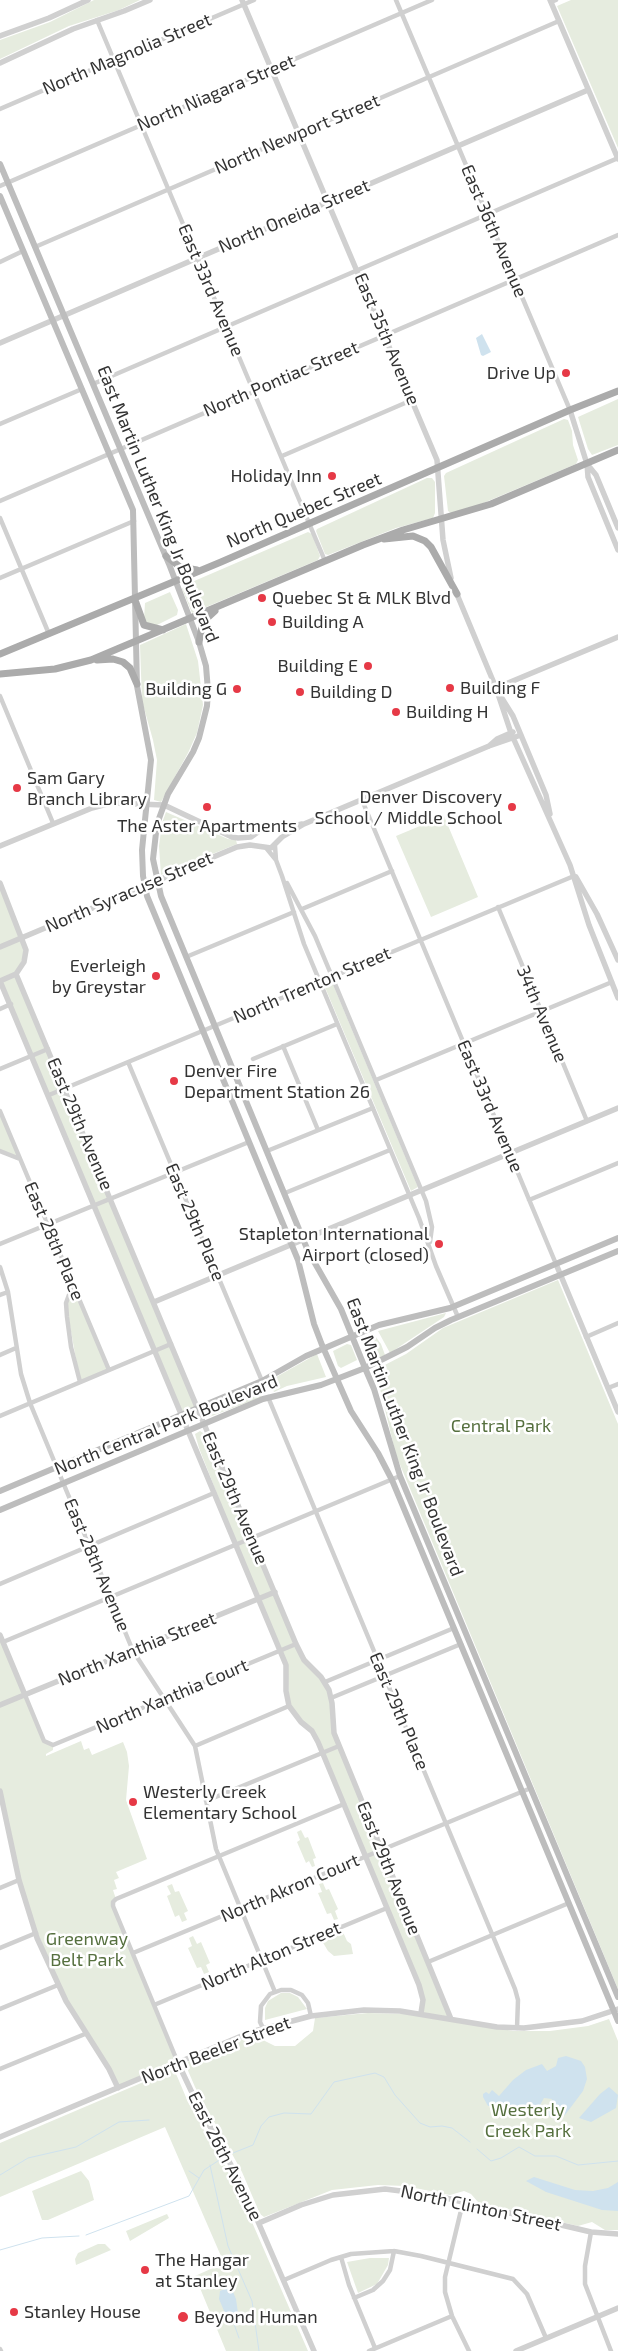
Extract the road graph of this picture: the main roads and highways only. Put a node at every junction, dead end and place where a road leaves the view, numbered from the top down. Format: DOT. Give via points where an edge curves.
graph roads {
  1 [pos="0,164"];
  2 [pos="0,196"];
  3 [pos="618,386"];
  4 [pos="618,391"];
  5 [pos="602,397"];
  6 [pos="618,451"];
  7 [pos="374,540"];
  8 [pos="166,556"];
  9 [pos="200,570"];
  10 [pos="175,581"];
  11 [pos="456,594"];
  12 [pos="135,598"];
  13 [pos="223,605"];
  14 [pos="190,618"];
  15 [pos="164,630"];
  16 [pos="199,642"];
  17 [pos="136,643"];
  18 [pos="24,644"];
  19 [pos="0,654"];
  20 [pos="0,658"];
  21 [pos="91,660"];
  22 [pos="0,674"];
  23 [pos="137,684"];
  24 [pos="618,1238"];
  25 [pos="618,1251"];
  26 [pos="352,1337"];
  27 [pos="323,1349"];
  28 [pos="365,1368"];
  29 [pos="336,1380"];
  30 [pos="0,1491"];
  31 [pos="0,1510"];
  32 [pos="618,1997"];
  33 [pos="616,2010"];
  34 [pos="618,2021"];
  1 -- 8 [label="main road, East Martin Luther King Jr Boulevard"];
  2 -- 12 [label="main road, East Martin Luther King Jr Boulevard" via="131,506"];
  3 -- 5 [label="main road"];
  4 -- 5 [label="main road, North Quebec Street"];
  5 -- 9 [label="main road, North Quebec Street"];
  6 -- 7 [label="main road" via="491,504"];
  7 -- 11 [label="main road" via="413,536 425,541"];
  7 -- 13 [label="main road"];
  8 -- 9 [label="main road" via="183,569"];
  8 -- 10 [label="main road, East Martin Luther King Jr Boulevard"];
  9 -- 10 [label="main road, North Quebec Street"];
  10 -- 12 [label="main road, North Quebec Street"];
  10 -- 14 [label="main road, East Martin Luther King Jr Boulevard"];
  12 -- 15 [label="main road" via="144,625"];
  12 -- 17 [label="main road, East Martin Luther King Jr Boulevard"];
  12 -- 18 [label="main road, North Quebec Street"];
  13 -- 14 [label="main road"];
  13 -- 16 [label="main road" via="202,622"];
  14 -- 15 [label="main road"];
  14 -- 16 [label="main road, East Martin Luther King Jr Boulevard"];
  15 -- 17 [label="main road"];
  16 -- 26 [label="main road, East Martin Luther King Jr Boulevard" via="208,679 204,720 193,752 164,805 154,842 157,881 303,1240 341,1309"];
  17 -- 21 [label="main road"];
  17 -- 23 [label="main road, East Martin Luther King Jr Boulevard"];
  18 -- 19 [label="main road, North Quebec Street"];
  18 -- 20 [label="main road"];
  21 -- 22 [label="main road" via="56,669"];
  21 -- 23 [label="main road" via="121,661 131,670"];
  23 -- 27 [label="main road, East Martin Luther King Jr Boulevard" via="151,760 142,850 144,886 291,1244"];
  24 -- 26 [label="main road, North Central Park Boulevard" via="454,1307 395,1320"];
  25 -- 28 [label="main road, North Central Park Boulevard" via="458,1317"];
  26 -- 27 [label="main road, North Central Park Boulevard"];
  26 -- 28 [label="main road, East Martin Luther King Jr Boulevard"];
  27 -- 29 [label="main road, East Martin Luther King Jr Boulevard"];
  27 -- 30 [label="main road, North Central Park Boulevard" via="262,1381"];
  28 -- 29 [label="main road, North Central Park Boulevard"];
  28 -- 32 [label="main road, East Martin Luther King Jr Boulevard" via="400,1476"];
  29 -- 31 [label="main road, North Central Park Boulevard" via="268,1397"];
  29 -- 33 [label="main road, East Martin Luther King Jr Boulevard" via="392,1480"];
  33 -- 34 [label="main road, East Martin Luther King Jr Boulevard"];
}
